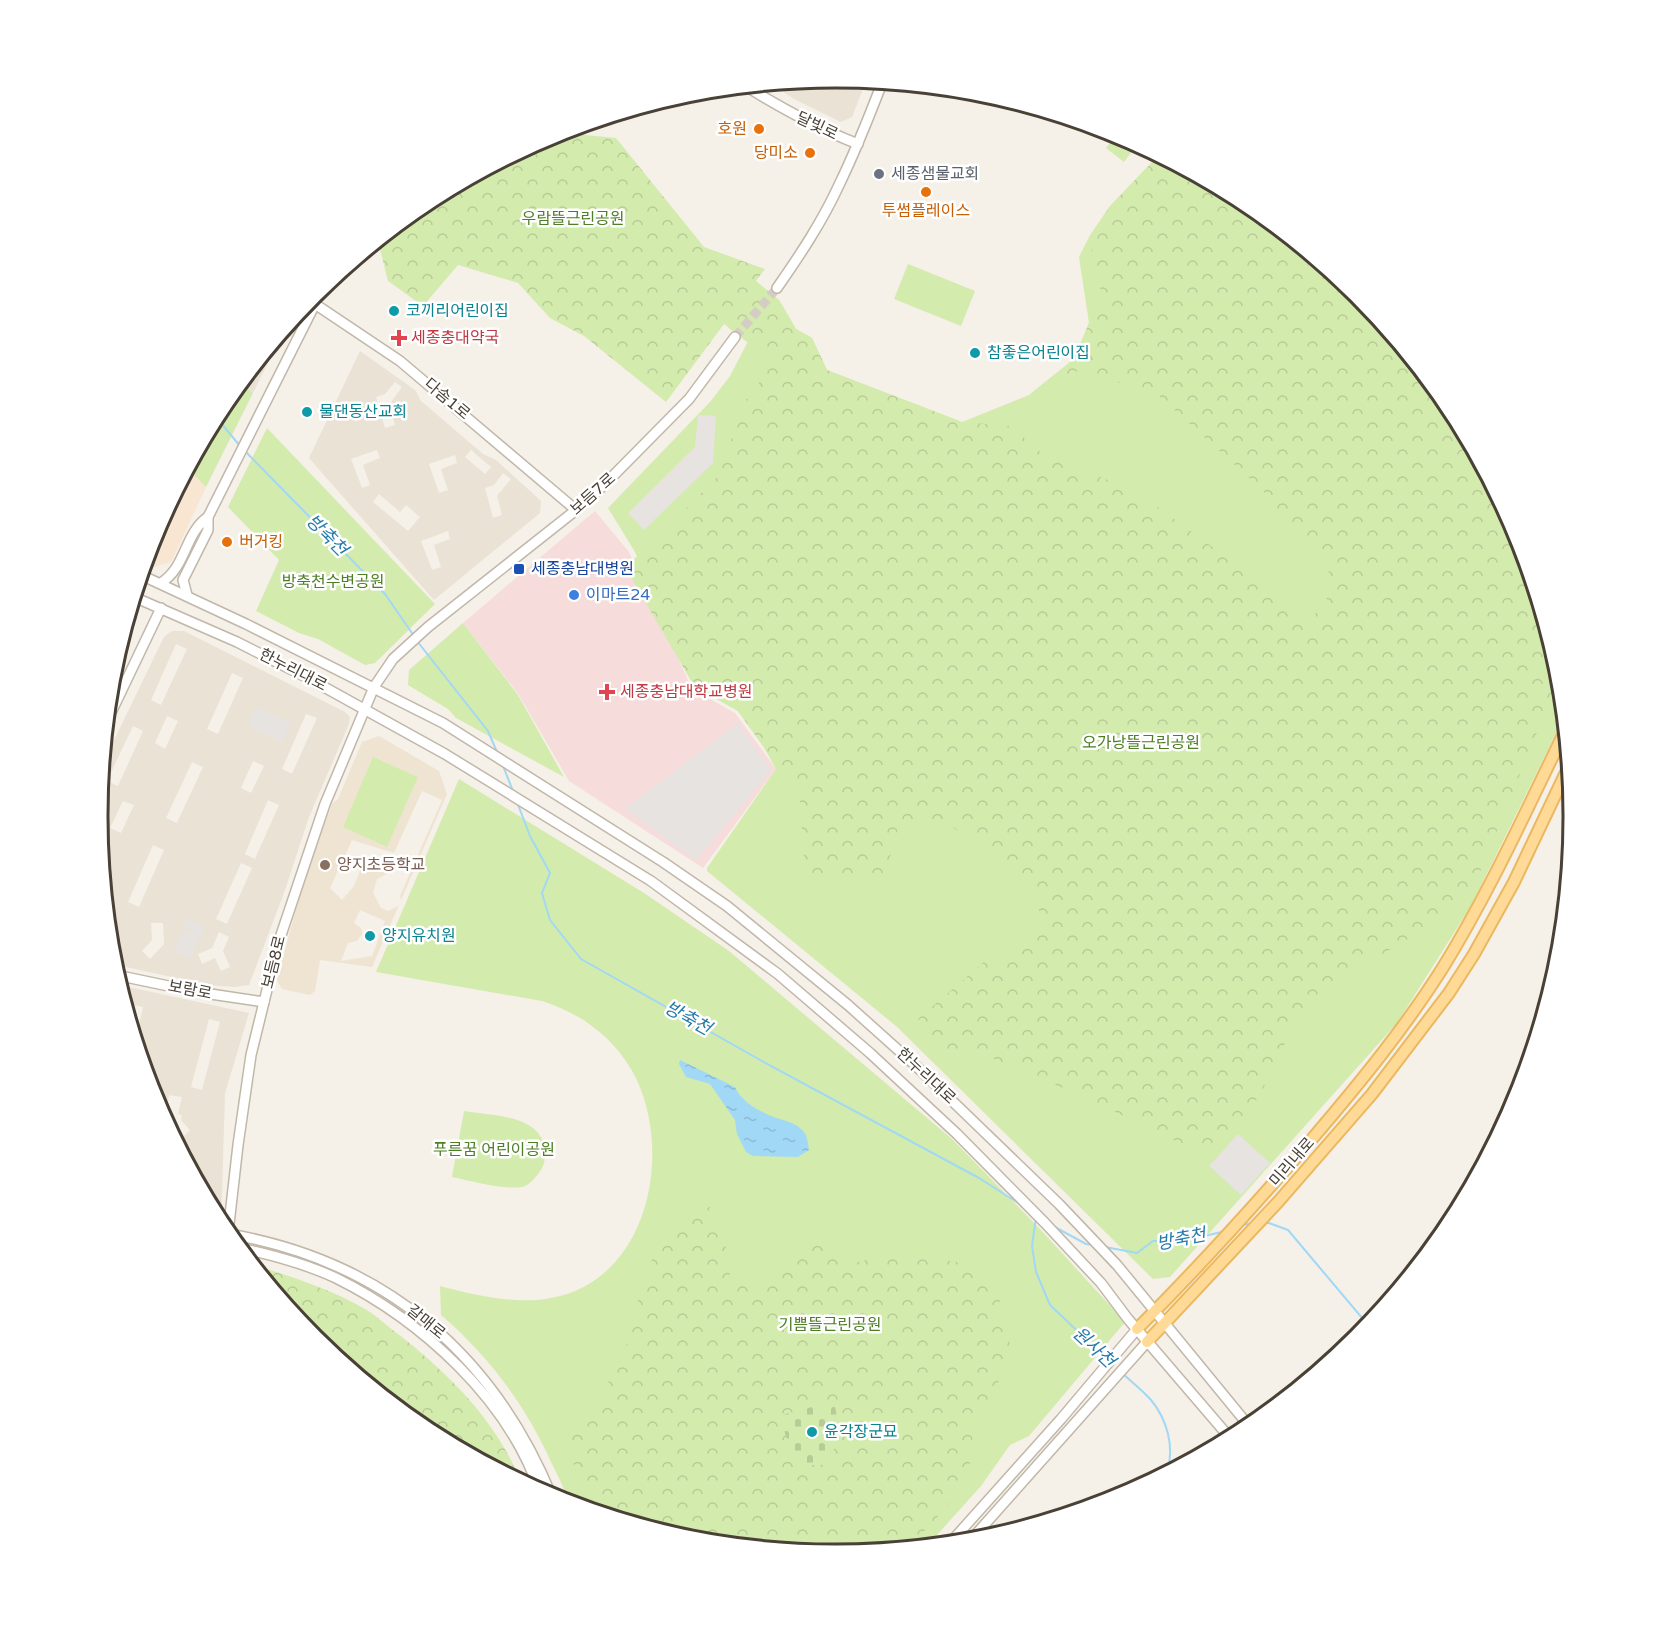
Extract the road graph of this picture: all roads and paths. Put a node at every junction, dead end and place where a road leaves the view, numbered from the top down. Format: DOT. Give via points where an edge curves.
graph roads {
  1 [pos="879,90"];
  2 [pos="758,93"];
  3 [pos="858,144"];
  4 [pos="777,288"];
  5 [pos="318,306"];
  6 [pos="303,321"];
  7 [pos="735,337"];
  8 [pos="576,510"];
  9 [pos="208,517"];
  10 [pos="148,578"];
  11 [pos="161,583"];
  12 [pos="187,595"];
  13 [pos="142,600"];
  14 [pos="161,608"];
  15 [pos="374,687"];
  16 [pos="118,698"];
  17 [pos="366,706"];
  18 [pos="1559,744"];
  19 [pos="1562,782"];
  20 [pos="127,977"];
  21 [pos="264,1002"];
  22 [pos="230,1218"];
  23 [pos="243,1237"];
  24 [pos="252,1251"];
  25 [pos="1154,1312"];
  26 [pos="1164,1324"];
  27 [pos="1137,1329"];
  28 [pos="1147,1342"];
  29 [pos="1244,1418"];
  30 [pos="1224,1431"];
  31 [pos="532,1477"];
  32 [pos="545,1483"];
  33 [pos="981,1529"];
  34 [pos="959,1533"];
  1 -- 3 [label="street"];
  2 -- 3 [label="street, 달빛로" via="827,132"];
  3 -- 4 [label="street" via="810,240"];
  5 -- 8 [label="street, 다솜1로" via="400,361"];
  6 -- 9 [label="street"];
  7 -- 8 [label="street, 보듬7로" via="669,421"];
  8 -- 15 [label="street, 보듬7로" via="428,627 393,659"];
  9 -- 11 [label="street" via="197,525 174,573"];
  9 -- 12 [label="street" via="207,530 183,580"];
  10 -- 11 [label="street, 한누리대로"];
  11 -- 12 [label="street, 한누리대로"];
  12 -- 15 [label="street, 한누리대로"];
  13 -- 14 [label="street, 한누리대로"];
  14 -- 16 [label="street"];
  14 -- 17 [label="street, 한누리대로"];
  15 -- 17 [label="street"];
  15 -- 25 [label="street, 한누리대로" via="443,723 727,906 885,1039 1043,1189 1117,1265"];
  17 -- 21 [label="street, 보듬8로" via="325,804 279,941"];
  17 -- 27 [label="street, 한누리대로" via="651,881 778,974 957,1134 1046,1223"];
  18 -- 25 [label="main road, 미리내로" via="1496,874 1406,1022 1256,1204"];
  19 -- 26 [label="main road, 미리내로" via="1514,882 1460,978 1372,1094"];
  20 -- 21 [label="street, 보람로"];
  21 -- 22 [label="street, 보듬8로" via="251,1055"];
  23 -- 32 [label="street, 갈매로" via="324,1261 370,1283 414,1311 464,1356 505,1408"];
  24 -- 31 [label="street, 갈매로" via="336,1278 391,1311 441,1349 473,1380 498,1414"];
  25 -- 26 [label="street, 한누리대로"];
  25 -- 27 [label="main road, 미리내로"];
  26 -- 28 [label="main road, 미리내로"];
  26 -- 29 [label="street, 한누리대로"];
  27 -- 28 [label="street, 한누리대로"];
  27 -- 34 [label="street, 미리내로"];
  28 -- 30 [label="street, 한누리대로"];
  28 -- 33 [label="street, 미리내로"];
}
